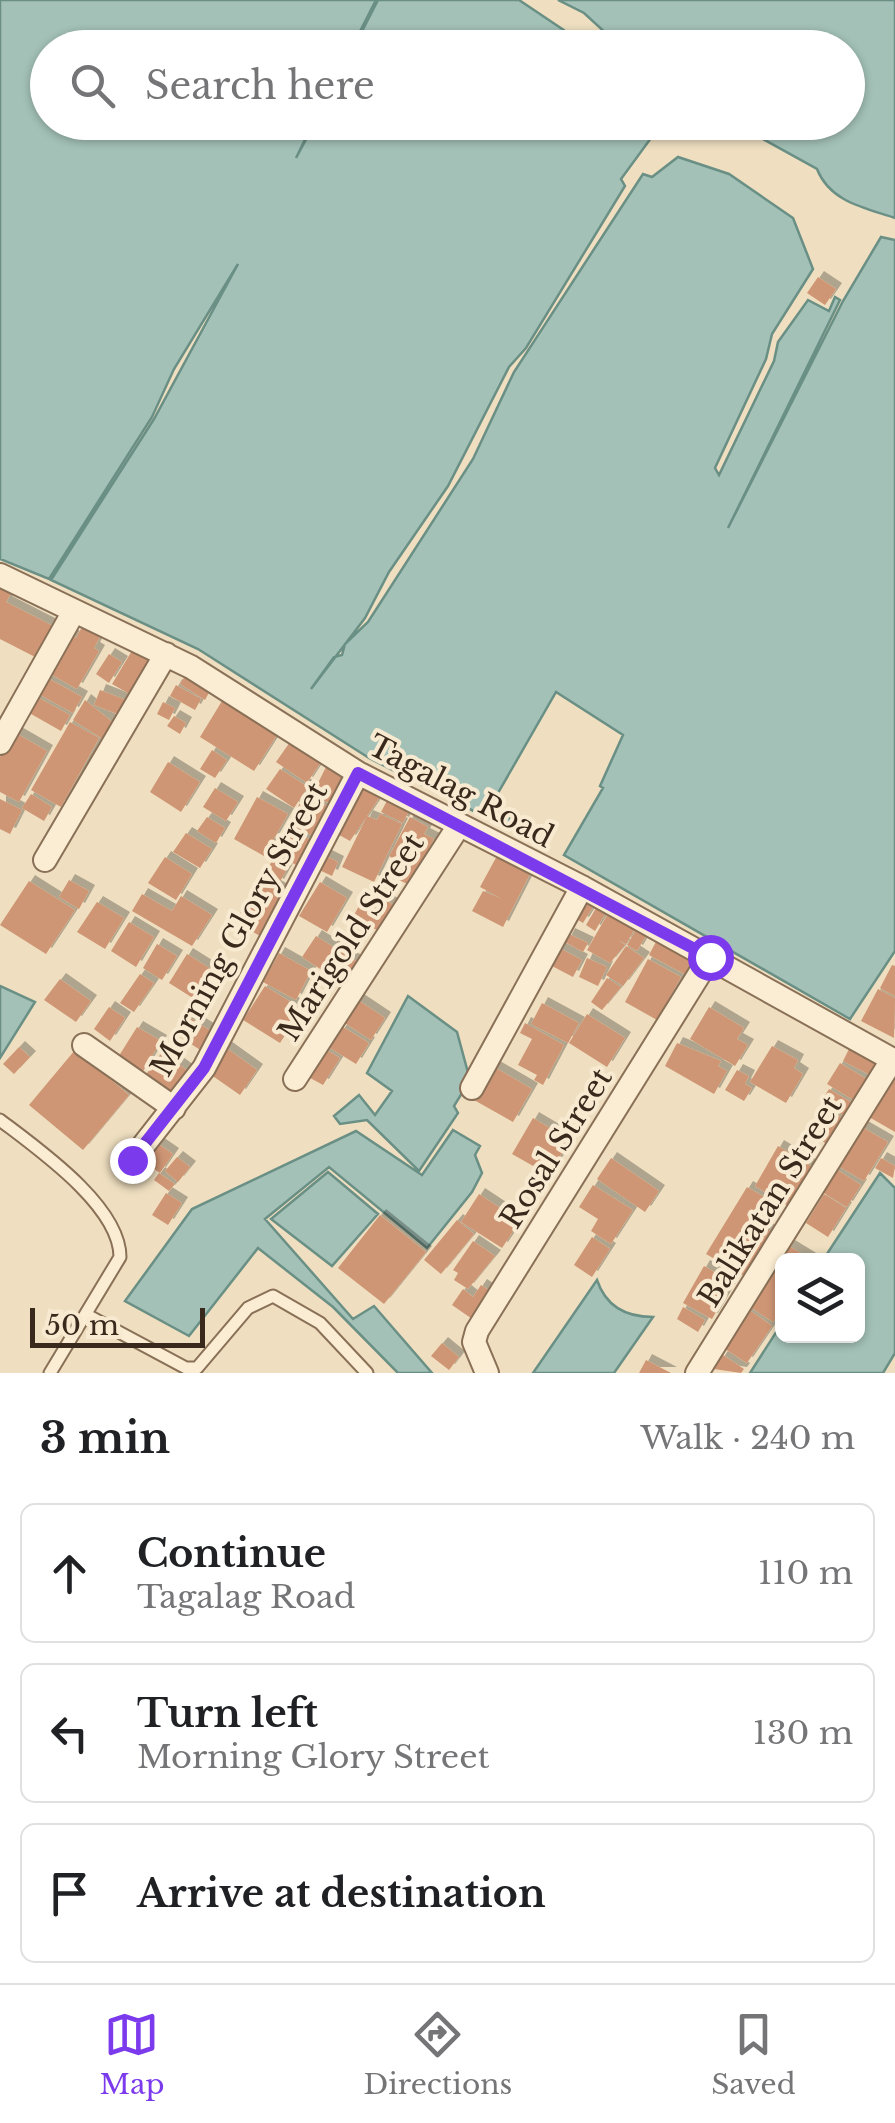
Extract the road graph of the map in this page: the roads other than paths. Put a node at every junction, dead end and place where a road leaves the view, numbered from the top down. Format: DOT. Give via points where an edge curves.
graph roads {
  1 [pos="0,576"];
  2 [pos="73,613"];
  3 [pos="166,654"];
  4 [pos="0,743"];
  5 [pos="358,773"];
  6 [pos="458,827"];
  7 [pos="45,860"];
  8 [pos="582,887"];
  9 [pos="710,957"];
  10 [pos="84,1045"];
  11 [pos="894,1060"];
  12 [pos="295,1080"];
  13 [pos="472,1088"];
  14 [pos="174,1108"];
  15 [pos="0,1120"];
  16 [pos="132,1160"];
  17 [pos="86,1315"];
  18 [pos="50,1373"];
  19 [pos="367,1373"];
  20 [pos="487,1373"];
  21 [pos="697,1373"];
  1 -- 2 [label="street, Tagalag Road"];
  2 -- 3 [label="street, Tagalag Road"];
  2 -- 4 [label="street"];
  3 -- 5 [label="street, Tagalag Road"];
  3 -- 7 [label="street"];
  5 -- 6 [label="street, Tagalag Road"];
  5 -- 14 [label="street, Morning Glory Street" via="204,1068"];
  6 -- 8 [label="street, Tagalag Road"];
  6 -- 12 [label="street, Marigold Street"];
  8 -- 9 [label="street, Tagalag Road"];
  8 -- 13 [label="street"];
  9 -- 11 [label="street, Tagalag Road"];
  9 -- 20 [label="street, Rosal Street" via="478,1332 474,1342"];
  10 -- 14 [label="street"];
  11 -- 21 [label="street, Balikatan Street"];
  14 -- 16 [label="street, Morning Glory Street"];
  15 -- 17 [label="lane" via="92,1199 120,1242 120,1257"];
  17 -- 18 [label="lane"];
  17 -- 19 [label="lane" via="197,1368 248,1308 273,1296 320,1323"];
}
